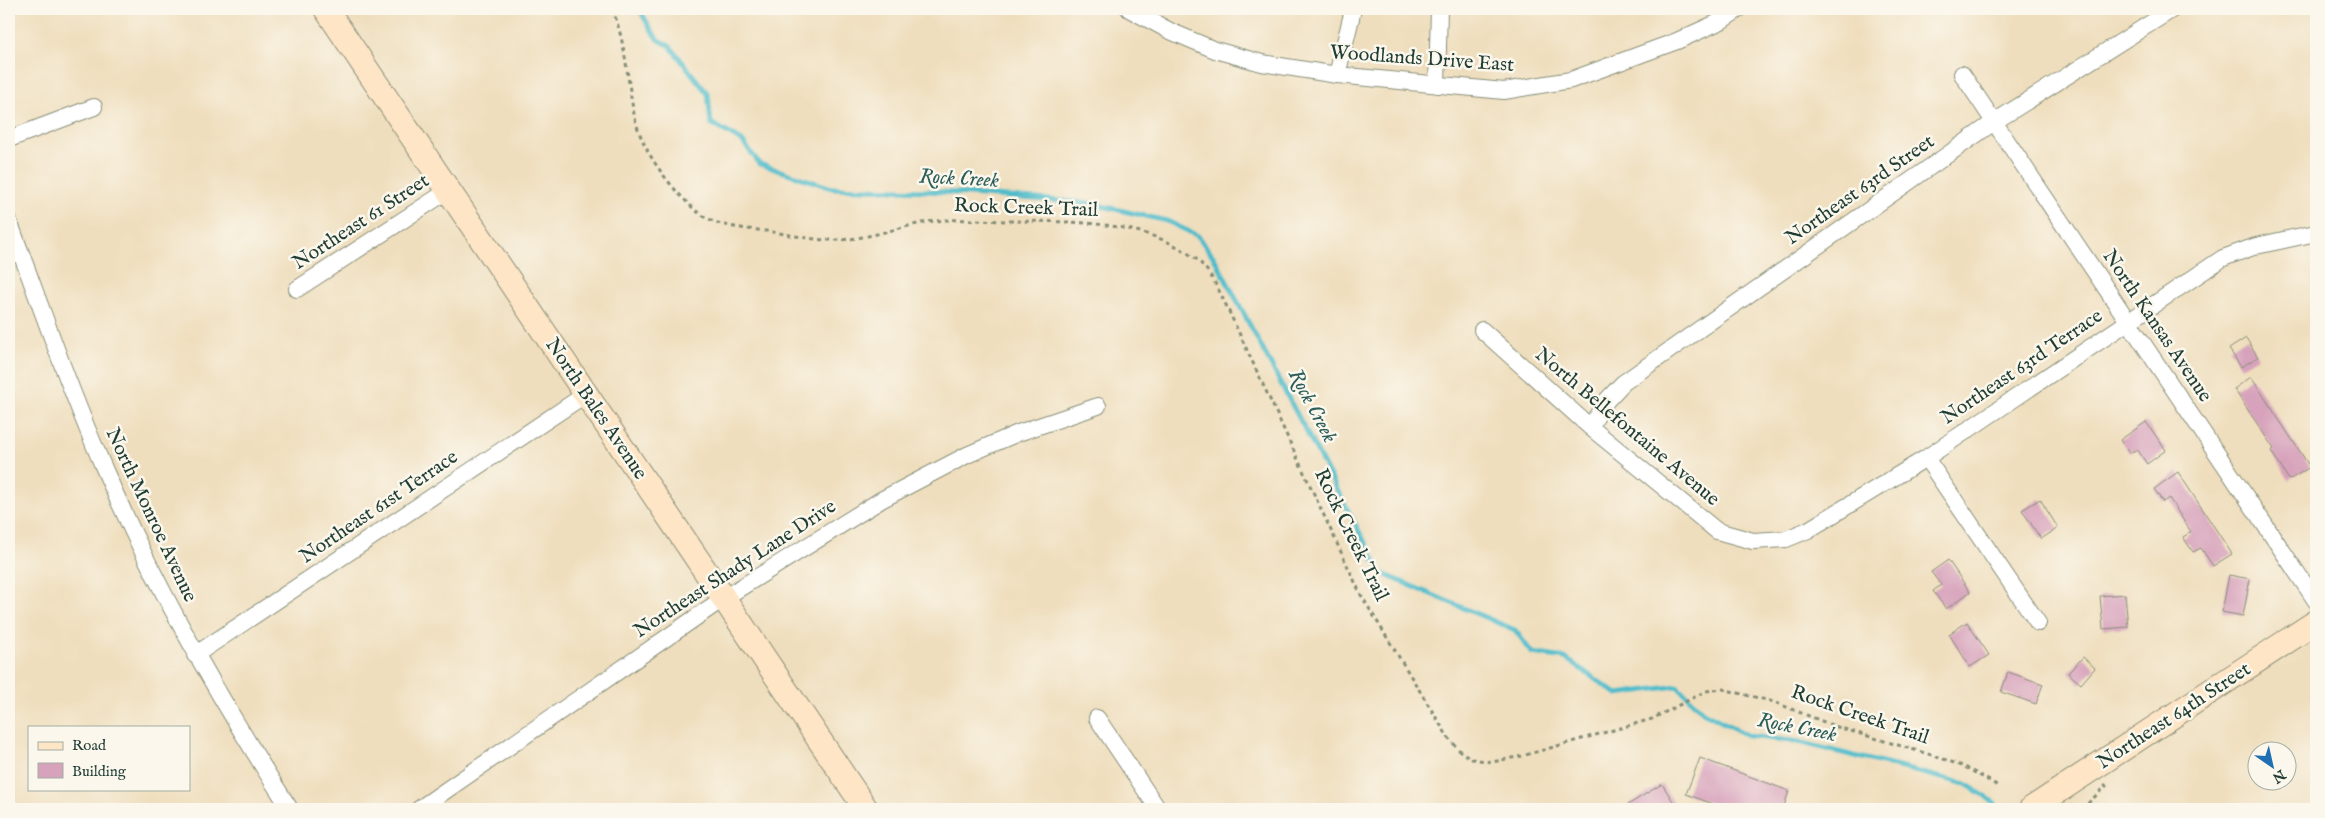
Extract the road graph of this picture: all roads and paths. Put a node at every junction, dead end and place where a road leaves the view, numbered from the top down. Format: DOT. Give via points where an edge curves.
graph roads {
  1 [pos="326,9"];
  2 [pos="612,9"];
  3 [pos="1129,9"];
  4 [pos="1350,9"];
  5 [pos="1439,9"];
  6 [pos="1739,9"];
  7 [pos="2173,9"];
  8 [pos="1962,74"];
  9 [pos="1337,75"];
  10 [pos="1438,85"];
  11 [pos="94,107"];
  12 [pos="1994,122"];
  13 [pos="9,139"];
  14 [pos="449,190"];
  15 [pos="9,221"];
  16 [pos="2316,233"];
  17 [pos="297,289"];
  18 [pos="2128,321"];
  19 [pos="1482,330"];
  20 [pos="586,394"];
  21 [pos="1098,406"];
  22 [pos="1590,427"];
  23 [pos="1926,458"];
  24 [pos="1754,541"];
  25 [pos="724,598"];
  26 [pos="2316,601"];
  27 [pos="2316,622"];
  28 [pos="2038,624"];
  29 [pos="195,655"];
  30 [pos="1097,718"];
  31 [pos="2104,784"];
  32 [pos="2000,787"];
  33 [pos="859,807"];
  34 [pos="290,809"];
  35 [pos="419,809"];
  36 [pos="1158,809"];
  37 [pos="2031,809"];
  38 [pos="2082,809"];
  1 -- 14 [label="street, North Bales Avenue"];
  2 -- 32 [label="path, Rock Creek Trail" via="618,24 640,136 671,183 696,211 712,221 729,227 835,240 862,238 934,221 1089,223 1164,240 1193,256 1209,273 1226,305 1361,595 1448,737 1472,759 1492,762 1522,756 1652,719 1706,691 1723,690 1774,702 1834,726 1938,757 1965,767"];
  3 -- 9 [label="street, Woodlands Drive East" via="1215,50 1262,64"];
  4 -- 9 [label="street" via="1352,14"];
  5 -- 10 [label="street"];
  6 -- 10 [label="street, Woodlands Drive East" via="1677,41 1571,80 1504,91"];
  7 -- 12 [label="street, Northeast 63rd Street"];
  8 -- 12 [label="street, North Kansas Avenue"];
  9 -- 10 [label="street, Woodlands Drive East"];
  11 -- 13 [label="street"];
  12 -- 18 [label="street, North Kansas Avenue"];
  12 -- 22 [label="street, Northeast 63rd Street" via="1623,383 1607,400"];
  14 -- 17 [label="street, Northeast 61 Street"];
  14 -- 20 [label="street, North Bales Avenue"];
  15 -- 29 [label="street, North Monroe Avenue" via="106,475"];
  16 -- 18 [label="street, Northeast 63rd Terrace" via="2256,246 2223,258"];
  18 -- 23 [label="street, Northeast 63rd Terrace"];
  18 -- 26 [label="street, North Kansas Avenue"];
  19 -- 22 [label="street, North Bellefontaine Avenue"];
  20 -- 25 [label="street, North Bales Avenue"];
  20 -- 29 [label="street, Northeast 61st Terrace"];
  21 -- 25 [label="street, Northeast Shady Lane Drive" via="1010,437 917,479"];
  22 -- 24 [label="street, North Bellefontaine Avenue" via="1717,531"];
  23 -- 24 [label="street, Northeast 63rd Terrace" via="1798,535 1775,541"];
  23 -- 28 [label="street"];
  25 -- 33 [label="street, North Bales Avenue"];
  25 -- 35 [label="street, Northeast Shady Lane Drive"];
  27 -- 37 [label="street, Northeast 64th Street"];
  29 -- 34 [label="street, North Monroe Avenue"];
  30 -- 36 [label="street"];
  31 -- 38 [label="path" via="2106,786"];
}
